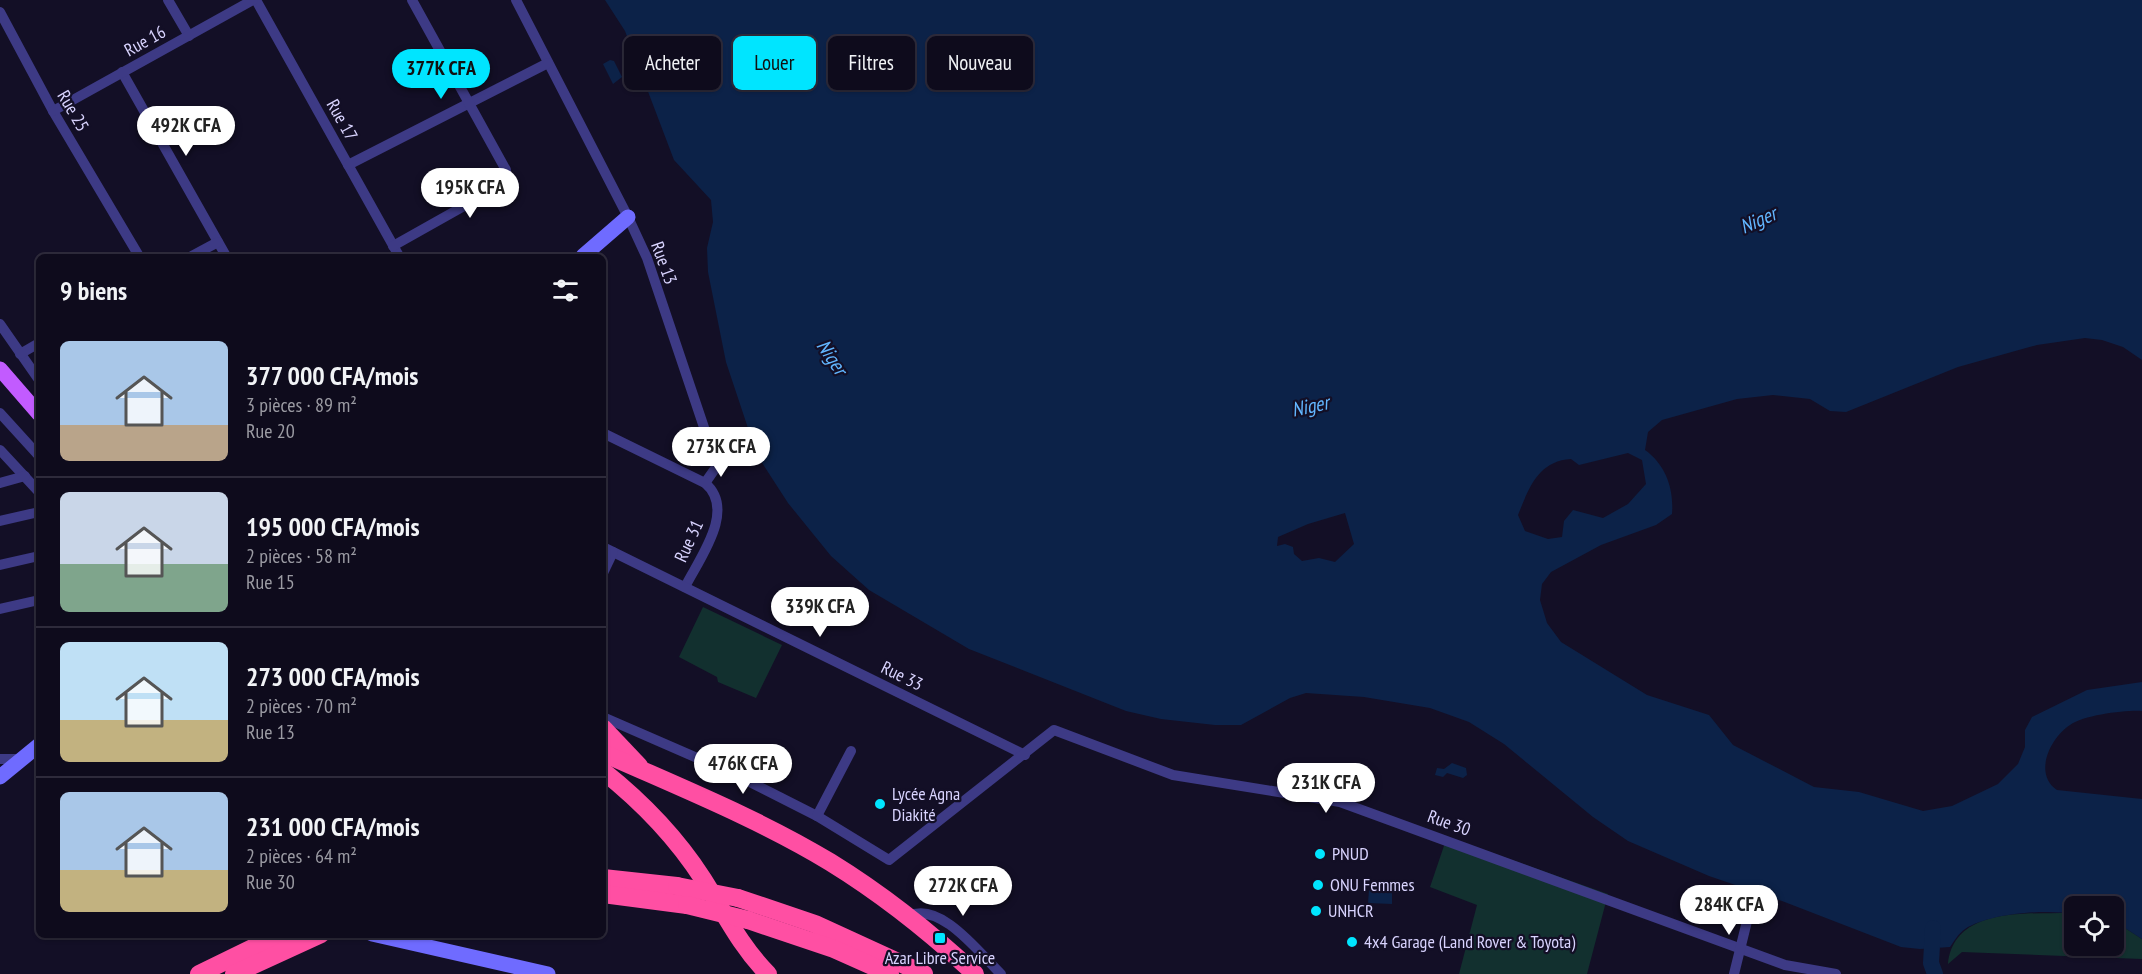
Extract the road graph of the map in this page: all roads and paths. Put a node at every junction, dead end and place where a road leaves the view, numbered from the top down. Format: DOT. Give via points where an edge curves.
graph roads {
  1 [pos="168,0"];
  2 [pos="254,0"];
  3 [pos="412,0"];
  4 [pos="516,0"];
  5 [pos="0,12"];
  6 [pos="189,36"];
  7 [pos="548,63"];
  8 [pos="122,72"];
  9 [pos="469,102"];
  10 [pos="53,111"];
  11 [pos="348,165"];
  12 [pos="628,217"];
  13 [pos="218,242"];
  14 [pos="393,246"];
  15 [pos="138,254"];
  16 [pos="196,254"];
  17 [pos="225,254"];
  18 [pos="398,254"];
  19 [pos="585,254"];
  20 [pos="0,324"];
  21 [pos="36,345"];
  22 [pos="20,354"];
  23 [pos="0,356"];
  24 [pos="0,369"];
  25 [pos="36,377"];
  26 [pos="36,398"];
  27 [pos="36,411"];
  28 [pos="0,413"];
  29 [pos="606,434"];
  30 [pos="0,450"];
  31 [pos="36,453"];
  32 [pos="26,476"];
  33 [pos="0,483"];
  34 [pos="705,483"];
  35 [pos="36,488"];
  36 [pos="36,513"];
  37 [pos="0,521"];
  38 [pos="608,549"];
  39 [pos="36,557"];
  40 [pos="0,566"];
  41 [pos="685,587"];
  42 [pos="36,601"];
  43 [pos="0,609"];
  44 [pos="606,718"];
  45 [pos="606,731"];
  46 [pos="36,748"];
  47 [pos="851,751"];
  48 [pos="606,754"];
  49 [pos="1025,755"];
  50 [pos="0,759"];
  51 [pos="24,759"];
  52 [pos="644,771"];
  53 [pos="606,773"];
  54 [pos="0,777"];
  55 [pos="817,816"];
  56 [pos="606,878"];
  57 [pos="606,894"];
  58 [pos="1751,905"];
  59 [pos="909,916"];
  60 [pos="273,938"];
  61 [pos="312,938"];
  62 [pos="390,938"];
  63 [pos="1741,947"];
  64 [pos="199,974"];
  65 [pos="234,974"];
  66 [pos="548,974"];
  67 [pos="768,974"];
  68 [pos="890,974"];
  69 [pos="924,974"];
  70 [pos="975,974"];
  71 [pos="1001,974"];
  72 [pos="1734,974"];
  73 [pos="1836,974"];
  1 -- 6 [label="street"];
  2 -- 6 [label="street, Rue 16"];
  2 -- 11 [label="street, Rue 17"];
  3 -- 9 [label="street"];
  4 -- 7 [label="street, Rue 13"];
  5 -- 10 [label="street, Rue 25"];
  6 -- 8 [label="street, Rue 16"];
  7 -- 9 [label="street"];
  7 -- 12 [label="street, Rue 13"];
  8 -- 10 [label="street, Rue 16"];
  8 -- 13 [label="street"];
  9 -- 11 [label="street"];
  9 -- 14 [label="street" via="507,170 505,183"];
  10 -- 15 [label="street, Rue 25"];
  11 -- 14 [label="street, Rue 17"];
  12 -- 19 [label="street"];
  12 -- 34 [label="street, Rue 13" via="646,258 717,466"];
  13 -- 16 [label="street"];
  13 -- 17 [label="street"];
  14 -- 18 [label="street, Rue 17"];
  20 -- 22 [label="street"];
  21 -- 22 [label="street"];
  22 -- 25 [label="street"];
  23 -- 26 [label="main road"];
  24 -- 27 [label="main road"];
  28 -- 31 [label="street"];
  29 -- 34 [label="street"];
  30 -- 32 [label="street"];
  32 -- 33 [label="street"];
  32 -- 35 [label="street"];
  34 -- 41 [label="street, Rue 31" via="717,499 716,524"];
  36 -- 37 [label="street"];
  38 -- 41 [label="street, Rue 33"];
  39 -- 40 [label="street"];
  41 -- 49 [label="street, Rue 33"];
  42 -- 43 [label="street"];
  44 -- 55 [label="street" via="734,774"];
  45 -- 52 [label="highway"];
  46 -- 51 [label="street"];
  47 -- 55 [label="street"];
  48 -- 52 [label="highway"];
  49 -- 55 [label="street, Rue 30" via="889,860"];
  49 -- 63 [label="street, Rue 30" via="1054,730 1173,775 1340,801"];
  50 -- 51 [label="street"];
  51 -- 54 [label="street"];
  52 -- 59 [label="highway" via="778,833 830,862"];
  53 -- 67 [label="highway" via="644,804 662,825 702,877 749,955"];
  56 -- 69 [label="highway, bridge" via="738,898 815,924"];
  57 -- 68 [label="highway, bridge" via="687,905 748,920 834,949"];
  58 -- 63 [label="street"];
  59 -- 70 [label="highway"];
  59 -- 71 [label="street" via="925,913 950,924"];
  60 -- 64 [label="highway"];
  61 -- 65 [label="highway"];
  62 -- 66 [label="street"];
  63 -- 72 [label="street"];
  63 -- 73 [label="street, Rue 30" via="1785,965"];
}
